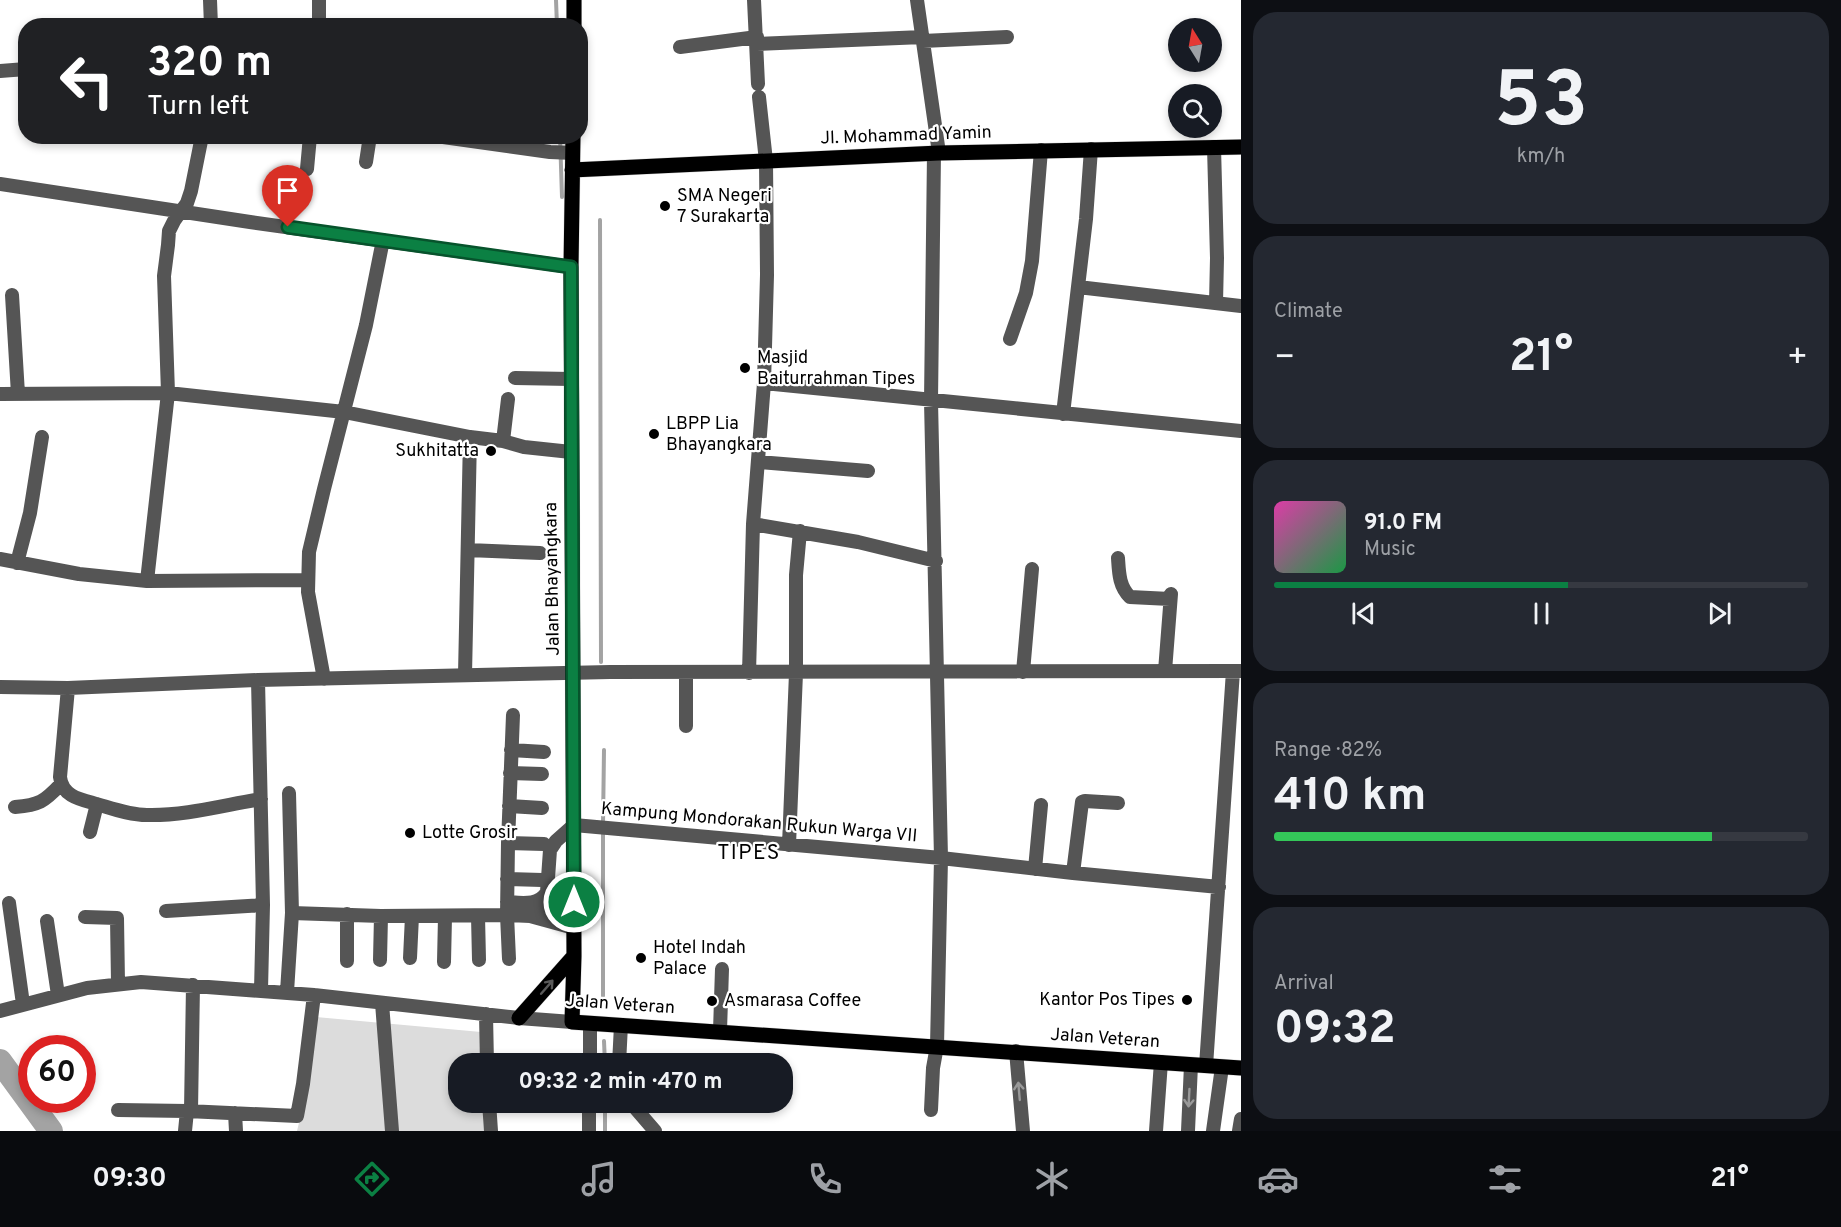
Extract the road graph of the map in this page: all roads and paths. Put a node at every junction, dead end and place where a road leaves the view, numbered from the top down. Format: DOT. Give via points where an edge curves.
graph roads {
  1 [pos="210,0"];
  2 [pos="319,0"];
  3 [pos="574,0"];
  4 [pos="754,0"];
  5 [pos="917,0"];
  6 [pos="211,18"];
  7 [pos="319,18"];
  8 [pos="574,18"];
  9 [pos="1006,37"];
  10 [pos="923,39"];
  11 [pos="757,40"];
  12 [pos="680,47"];
  13 [pos="18,70"];
  14 [pos="0,71"];
  15 [pos="200,144"];
  16 [pos="309,144"];
  17 [pos="369,144"];
  18 [pos="500,144"];
  19 [pos="568,144"];
  20 [pos="1214,147"];
  21 [pos="1241,147"];
  22 [pos="1090,149"];
  23 [pos="1041,150"];
  24 [pos="564,152"];
  25 [pos="937,153"];
  26 [pos="766,161"];
  27 [pos="366,162"];
  28 [pos="307,169"];
  29 [pos="572,170"];
  30 [pos="0,184"];
  31 [pos="181,212"];
  32 [pos="383,240"];
  33 [pos="571,267"];
  34 [pos="1078,287"];
  35 [pos="12,295"];
  36 [pos="1216,303"];
  37 [pos="1241,306"];
  38 [pos="1010,339"];
  39 [pos="515,378"];
  40 [pos="571,379"];
  41 [pos="764,383"];
  42 [pos="168,393"];
  43 [pos="0,394"];
  44 [pos="18,394"];
  45 [pos="508,399"];
  46 [pos="931,400"];
  47 [pos="344,412"];
  48 [pos="1063,414"];
  49 [pos="1241,431"];
  50 [pos="42,437"];
  51 [pos="470,437"];
  52 [pos="503,441"];
  53 [pos="571,452"];
  54 [pos="758,462"];
  55 [pos="868,471"];
  56 [pos="753,524"];
  57 [pos="800,531"];
  58 [pos="468,550"];
  59 [pos="540,553"];
  60 [pos="1118,558"];
  61 [pos="0,559"];
  62 [pos="936,561"];
  63 [pos="17,563"];
  64 [pos="1032,569"];
  65 [pos="147,580"];
  66 [pos="308,580"];
  67 [pos="1165,670"];
  68 [pos="1237,671"];
  69 [pos="938,672"];
  70 [pos="1023,672"];
  71 [pos="573,673"];
  72 [pos="686,673"];
  73 [pos="749,673"];
  74 [pos="796,673"];
  75 [pos="465,675"];
  76 [pos="324,679"];
  77 [pos="258,680"];
  78 [pos="0,687"];
  79 [pos="68,688"];
  80 [pos="513,715"];
  81 [pos="686,726"];
  82 [pos="511,750"];
  83 [pos="544,752"];
  84 [pos="510,773"];
  85 [pos="542,774"];
  86 [pos="61,784"];
  87 [pos="289,793"];
  88 [pos="261,799"];
  89 [pos="1118,803"];
  90 [pos="97,804"];
  91 [pos="1041,805"];
  92 [pos="509,806"];
  93 [pos="15,807"];
  94 [pos="542,808"];
  95 [pos="577,825"];
  96 [pos="90,832"];
  97 [pos="508,843"];
  98 [pos="544,844"];
  99 [pos="789,845"];
  100 [pos="942,858"];
  101 [pos="1035,869"];
  102 [pos="1073,873"];
  103 [pos="507,879"];
  104 [pos="542,880"];
  105 [pos="1219,887"];
  106 [pos="574,902"];
  107 [pos="9,903"];
  108 [pos="263,905"];
  109 [pos="507,909"];
  110 [pos="166,910"];
  111 [pos="292,913"];
  112 [pos="347,914"];
  113 [pos="478,915"];
  114 [pos="381,916"];
  115 [pos="412,916"];
  116 [pos="530,916"];
  117 [pos="85,917"];
  118 [pos="445,917"];
  119 [pos="48,921"];
  120 [pos="574,928"];
  121 [pos="574,956"];
  122 [pos="410,958"];
  123 [pos="509,959"];
  124 [pos="380,960"];
  125 [pos="479,960"];
  126 [pos="347,961"];
  127 [pos="444,962"];
  128 [pos="722,969"];
  129 [pos="118,983"];
  130 [pos="192,984"];
  131 [pos="261,990"];
  132 [pos="287,992"];
  133 [pos="58,995"];
  134 [pos="314,995"];
  135 [pos="382,1003"];
  136 [pos="11,1008"];
  137 [pos="486,1014"];
  138 [pos="519,1018"];
  139 [pos="572,1022"];
  140 [pos="590,1023"];
  141 [pos="621,1025"];
  142 [pos="720,1031"];
  143 [pos="938,1046"];
  144 [pos="1016,1052"];
  145 [pos="487,1053"];
  146 [pos="590,1053"];
  147 [pos="620,1053"];
  148 [pos="1161,1062"];
  149 [pos="1198,1065"];
  150 [pos="1222,1067"];
  151 [pos="1241,1068"];
  152 [pos="118,1110"];
  153 [pos="931,1110"];
  154 [pos="189,1111"];
  155 [pos="235,1113"];
  156 [pos="490,1113"];
  157 [pos="590,1113"];
  158 [pos="639,1113"];
  159 [pos="1241,1119"];
  160 [pos="185,1131"];
  161 [pos="236,1131"];
  162 [pos="392,1131"];
  163 [pos="491,1131"];
  164 [pos="589,1131"];
  165 [pos="655,1131"];
  166 [pos="1023,1131"];
  167 [pos="1156,1131"];
  168 [pos="1188,1131"];
  169 [pos="1213,1131"];
  170 [pos="1239,1131"];
  1 -- 6 [label="street"];
  2 -- 7 [label="street"];
  3 -- 8 [label="main road"];
  4 -- 11 [label="street"];
  5 -- 10 [label="street"];
  9 -- 10 [label="street"];
  10 -- 11 [label="street"];
  10 -- 25 [label="street"];
  11 -- 12 [label="street"];
  11 -- 26 [label="street"];
  13 -- 14 [label="street"];
  15 -- 31 [label="street" via="191,191"];
  16 -- 28 [label="street"];
  17 -- 27 [label="street"];
  18 -- 24 [label="street"];
  19 -- 24 [label="main road, Jalan Bhayangkara"];
  20 -- 21 [label="main road, Jl. Mohammad Yamin"];
  20 -- 22 [label="main road, Jl. Mohammad Yamin"];
  20 -- 36 [label="street"];
  22 -- 23 [label="main road, Jl. Mohammad Yamin"];
  22 -- 34 [label="street"];
  23 -- 25 [label="main road, Jl. Mohammad Yamin"];
  23 -- 38 [label="street" via="1032,261"];
  24 -- 29 [label="main road, Jalan Bhayangkara"];
  25 -- 26 [label="main road, Jl. Mohammad Yamin"];
  25 -- 46 [label="street"];
  26 -- 29 [label="main road, Jl. Mohammad Yamin"];
  26 -- 41 [label="street"];
  29 -- 33 [label="main road, Jalan Bhayangkara"];
  30 -- 31 [label="street"];
  31 -- 32 [label="street"];
  31 -- 42 [label="street" via="170,231 164,276"];
  32 -- 33 [label="street"];
  32 -- 47 [label="street"];
  33 -- 40 [label="main road, Jalan Bhayangkara"];
  34 -- 36 [label="street"];
  34 -- 48 [label="street"];
  35 -- 44 [label="street"];
  36 -- 37 [label="street"];
  39 -- 40 [label="street"];
  40 -- 53 [label="main road, Jalan Bhayangkara"];
  41 -- 46 [label="street"];
  41 -- 54 [label="street"];
  42 -- 44 [label="street"];
  42 -- 47 [label="street"];
  42 -- 65 [label="street"];
  43 -- 44 [label="street"];
  45 -- 52 [label="street"];
  46 -- 48 [label="street"];
  46 -- 62 [label="street"];
  47 -- 51 [label="street"];
  47 -- 66 [label="street" via="309,552"];
  48 -- 49 [label="street"];
  50 -- 63 [label="street" via="30,513"];
  51 -- 52 [label="street"];
  51 -- 58 [label="street"];
  52 -- 53 [label="street"];
  53 -- 71 [label="main road, Jalan Bhayangkara"];
  54 -- 55 [label="street"];
  54 -- 56 [label="street"];
  56 -- 57 [label="street"];
  56 -- 73 [label="street"];
  57 -- 62 [label="street"];
  57 -- 74 [label="street"];
  58 -- 59 [label="street"];
  58 -- 75 [label="street"];
  60 -- 67 [label="street" via="1121,585 1130,597 1170,596"];
  61 -- 63 [label="street"];
  62 -- 69 [label="street"];
  63 -- 65 [label="street"];
  64 -- 70 [label="street"];
  65 -- 66 [label="street"];
  66 -- 76 [label="street"];
  67 -- 68 [label="street"];
  67 -- 70 [label="street"];
  68 -- 105 [label="street"];
  69 -- 70 [label="street"];
  69 -- 74 [label="street"];
  69 -- 100 [label="street"];
  71 -- 72 [label="street"];
  71 -- 75 [label="street"];
  71 -- 95 [label="main road, Jalan Bhayangkara"];
  72 -- 73 [label="street"];
  72 -- 81 [label="street"];
  73 -- 74 [label="street"];
  74 -- 99 [label="street"];
  75 -- 76 [label="street"];
  76 -- 77 [label="street"];
  77 -- 79 [label="street"];
  77 -- 88 [label="street"];
  78 -- 79 [label="street"];
  79 -- 86 [label="street"];
  80 -- 82 [label="street"];
  82 -- 83 [label="street"];
  82 -- 84 [label="street"];
  84 -- 85 [label="street"];
  84 -- 92 [label="street"];
  86 -- 90 [label="street" via="68,794"];
  86 -- 93 [label="street" via="42,803"];
  87 -- 111 [label="street"];
  88 -- 90 [label="street" via="170,815 126,813"];
  88 -- 108 [label="street"];
  89 -- 102 [label="street" via="1082,802"];
  90 -- 96 [label="street"];
  91 -- 101 [label="street"];
  92 -- 94 [label="street"];
  92 -- 97 [label="street"];
  95 -- 99 [label="street, Kampung Mondorakan Rukun Warga VII"];
  95 -- 106 [label="main road, Jalan Bhayangkara"];
  95 -- 109 [label="street" via="550,850 544,897"];
  97 -- 98 [label="street"];
  97 -- 103 [label="street"];
  99 -- 100 [label="street, Kampung Mondorakan Rukun Warga VII"];
  100 -- 101 [label="street, Kampung Mondorakan Rukun Warga VII"];
  100 -- 143 [label="street"];
  101 -- 102 [label="street, Kampung Mondorakan Rukun Warga VII"];
  102 -- 105 [label="street, Kampung Mondorakan Rukun Warga VII"];
  103 -- 104 [label="street"];
  103 -- 109 [label="street"];
  105 -- 149 [label="street"];
  106 -- 116 [label="street"];
  106 -- 120 [label="main road, Jalan Bhayangkara"];
  107 -- 136 [label="street"];
  108 -- 110 [label="street"];
  108 -- 131 [label="street"];
  109 -- 113 [label="street"];
  109 -- 116 [label="street"];
  109 -- 123 [label="street"];
  111 -- 112 [label="street"];
  111 -- 132 [label="street"];
  112 -- 114 [label="street"];
  112 -- 126 [label="street"];
  113 -- 118 [label="street"];
  113 -- 125 [label="street"];
  114 -- 115 [label="street"];
  114 -- 124 [label="street"];
  115 -- 118 [label="street"];
  115 -- 122 [label="street"];
  116 -- 120 [label="street"];
  117 -- 129 [label="street" via="117,918"];
  118 -- 127 [label="street"];
  119 -- 133 [label="street"];
  120 -- 121 [label="main road, Jalan Bhayangkara"];
  138 -- 121 [label="main road, one-way"];
  121 -- 139 [label="main road, Jalan Bhayangkara"];
  128 -- 142 [label="street"];
  129 -- 130 [label="street, Jalan Veteran"];
  129 -- 133 [label="street, Jalan Veteran"];
  130 -- 131 [label="street, Jalan Veteran"];
  130 -- 154 [label="street"];
  131 -- 132 [label="street, Jalan Veteran"];
  132 -- 134 [label="street, Jalan Veteran"];
  133 -- 136 [label="street, Jalan Veteran"];
  134 -- 135 [label="street, Jalan Veteran"];
  134 -- 155 [label="street" via="298,1114"];
  135 -- 137 [label="street, Jalan Veteran"];
  135 -- 162 [label="street"];
  137 -- 138 [label="street, Jalan Veteran"];
  137 -- 145 [label="street"];
  138 -- 139 [label="street, Jalan Veteran"];
  139 -- 140 [label="main road, Jalan Veteran"];
  140 -- 141 [label="main road, Jalan Veteran"];
  140 -- 146 [label="street"];
  141 -- 142 [label="main road, Jalan Veteran"];
  141 -- 147 [label="street"];
  142 -- 143 [label="main road, Jalan Veteran"];
  143 -- 144 [label="main road, Jalan Veteran"];
  143 -- 153 [label="street"];
  144 -- 148 [label="main road, Jalan Veteran"];
  166 -- 144 [label="street, one-way"];
  148 -- 149 [label="main road, Jalan Veteran"];
  148 -- 167 [label="street"];
  149 -- 150 [label="main road, Jalan Veteran"];
  149 -- 168 [label="street, one-way"];
  150 -- 151 [label="main road, Jalan Veteran"];
  150 -- 169 [label="street"];
  152 -- 154 [label="street"];
  154 -- 155 [label="street"];
  154 -- 160 [label="street"];
  155 -- 161 [label="street"];
  156 -- 163 [label="street"];
  157 -- 164 [label="street"];
  158 -- 165 [label="street"];
  159 -- 170 [label="street"];
}
